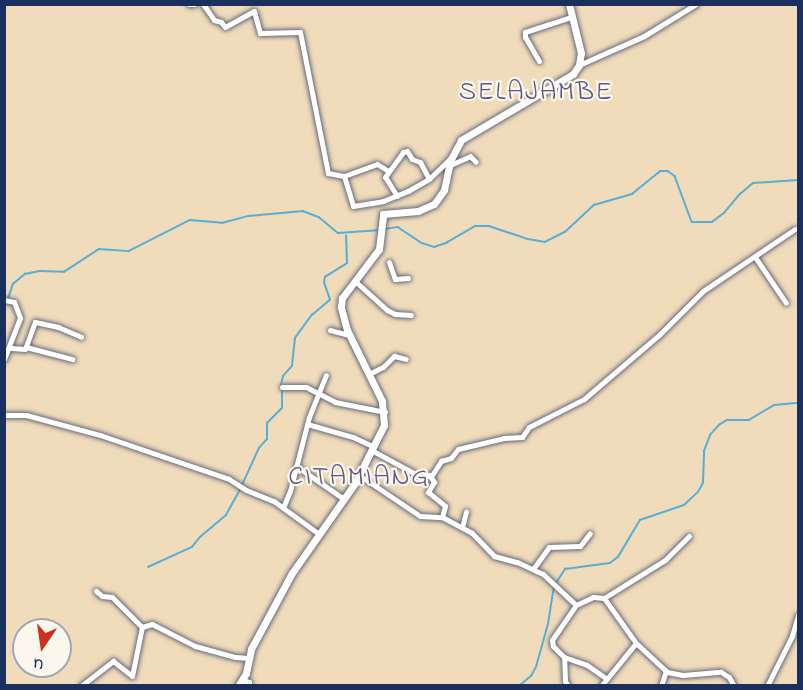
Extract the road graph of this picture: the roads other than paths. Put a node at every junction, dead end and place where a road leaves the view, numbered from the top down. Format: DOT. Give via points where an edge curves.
graph roads {
  1 [pos="189,4"];
  2 [pos="194,4"];
  3 [pos="203,4"];
  4 [pos="569,4"];
  5 [pos="696,4"];
  6 [pos="571,17"];
  7 [pos="539,61"];
  8 [pos="579,65"];
  9 [pos="449,162"];
  10 [pos="476,162"];
  11 [pos="388,171"];
  12 [pos="344,176"];
  13 [pos="429,179"];
  14 [pos="397,196"];
  15 [pos="795,229"];
  16 [pos="755,257"];
  17 [pos="389,262"];
  18 [pos="408,278"];
  19 [pos="356,282"];
  20 [pos="4,300"];
  21 [pos="786,303"];
  22 [pos="411,315"];
  23 [pos="330,330"];
  24 [pos="349,336"];
  25 [pos="81,337"];
  26 [pos="26,347"];
  27 [pos="11,348"];
  28 [pos="4,359"];
  29 [pos="72,359"];
  30 [pos="406,359"];
  31 [pos="370,373"];
  32 [pos="326,375"];
  33 [pos="282,387"];
  34 [pos="320,393"];
  35 [pos="385,412"];
  36 [pos="4,414"];
  37 [pos="307,424"];
  38 [pos="374,449"];
  39 [pos="297,466"];
  40 [pos="359,475"];
  41 [pos="429,475"];
  42 [pos="344,499"];
  43 [pos="283,508"];
  44 [pos="466,512"];
  45 [pos="442,517"];
  46 [pos="462,527"];
  47 [pos="590,533"];
  48 [pos="319,534"];
  49 [pos="689,536"];
  50 [pos="533,569"];
  51 [pos="96,591"];
  52 [pos="604,598"];
  53 [pos="576,605"];
  54 [pos="798,615"];
  55 [pos="142,627"];
  56 [pos="636,643"];
  57 [pos="564,657"];
  58 [pos="249,658"];
  59 [pos="666,671"];
  60 [pos="607,679"];
  61 [pos="240,682"];
  62 [pos="81,686"];
  63 [pos="249,686"];
  64 [pos="568,686"];
  65 [pos="601,686"];
  66 [pos="661,686"];
  67 [pos="734,686"];
  68 [pos="767,686"];
  1 -- 2 [label="street"];
  3 -- 12 [label="street" via="214,20 225,27 254,11 260,33 300,32 328,173"];
  4 -- 6 [label="street"];
  5 -- 8 [label="street" via="637,40"];
  6 -- 7 [label="street" via="525,32"];
  6 -- 8 [label="street" via="581,53"];
  8 -- 9 [label="street" via="568,79 463,138"];
  9 -- 10 [label="street" via="470,156"];
  9 -- 13 [label="street"];
  9 -- 19 [label="street" via="444,190 434,204 415,212 386,212 382,216 379,249"];
  11 -- 12 [label="street" via="377,164"];
  11 -- 13 [label="street" via="407,151 420,162"];
  11 -- 14 [label="street" via="385,178"];
  12 -- 14 [label="street" via="353,206"];
  13 -- 14 [label="street"];
  15 -- 16 [label="street"];
  16 -- 21 [label="street"];
  16 -- 41 [label="street" via="703,291 584,399 529,427 522,437 458,449 452,457 441,460"];
  17 -- 18 [label="street" via="395,279"];
  19 -- 22 [label="street" via="387,310"];
  19 -- 24 [label="street" via="341,302"];
  20 -- 27 [label="street" via="14,302 20,315 10,340"];
  23 -- 24 [label="street"];
  24 -- 31 [label="street"];
  25 -- 26 [label="street" via="35,322"];
  26 -- 27 [label="street"];
  26 -- 29 [label="street"];
  27 -- 28 [label="street"];
  30 -- 31 [label="street" via="394,356"];
  31 -- 35 [label="street"];
  32 -- 34 [label="street"];
  33 -- 34 [label="street" via="306,387"];
  34 -- 35 [label="street" via="335,402"];
  34 -- 37 [label="street"];
  35 -- 38 [label="street"];
  36 -- 43 [label="street" via="26,415 110,438 229,479"];
  37 -- 38 [label="street" via="353,437"];
  37 -- 39 [label="street"];
  38 -- 40 [label="street"];
  38 -- 41 [label="street" via="418,476"];
  39 -- 42 [label="street"];
  39 -- 43 [label="street"];
  40 -- 42 [label="street"];
  40 -- 45 [label="street" via="420,516"];
  41 -- 45 [label="street" via="434,482 429,494 445,508"];
  42 -- 48 [label="street"];
  43 -- 48 [label="street"];
  44 -- 46 [label="street"];
  45 -- 46 [label="street"];
  46 -- 50 [label="street" via="494,556"];
  47 -- 50 [label="street" via="580,546 549,547"];
  48 -- 58 [label="street" via="295,567"];
  49 -- 52 [label="street" via="665,560"];
  50 -- 53 [label="street" via="550,578"];
  51 -- 55 [label="street" via="112,597"];
  52 -- 53 [label="street" via="587,598"];
  52 -- 56 [label="street"];
  53 -- 57 [label="street" via="552,640"];
  54 -- 68 [label="street"];
  55 -- 58 [label="street" via="152,624 195,646"];
  55 -- 62 [label="street" via="132,676 113,661"];
  56 -- 59 [label="street"];
  56 -- 60 [label="street"];
  57 -- 60 [label="street" via="587,665"];
  57 -- 64 [label="street"];
  58 -- 61 [label="street"];
  59 -- 66 [label="street"];
  59 -- 67 [label="street" via="683,675 721,672"];
  60 -- 65 [label="street"];
  61 -- 63 [label="street" via="249,682"];
}
